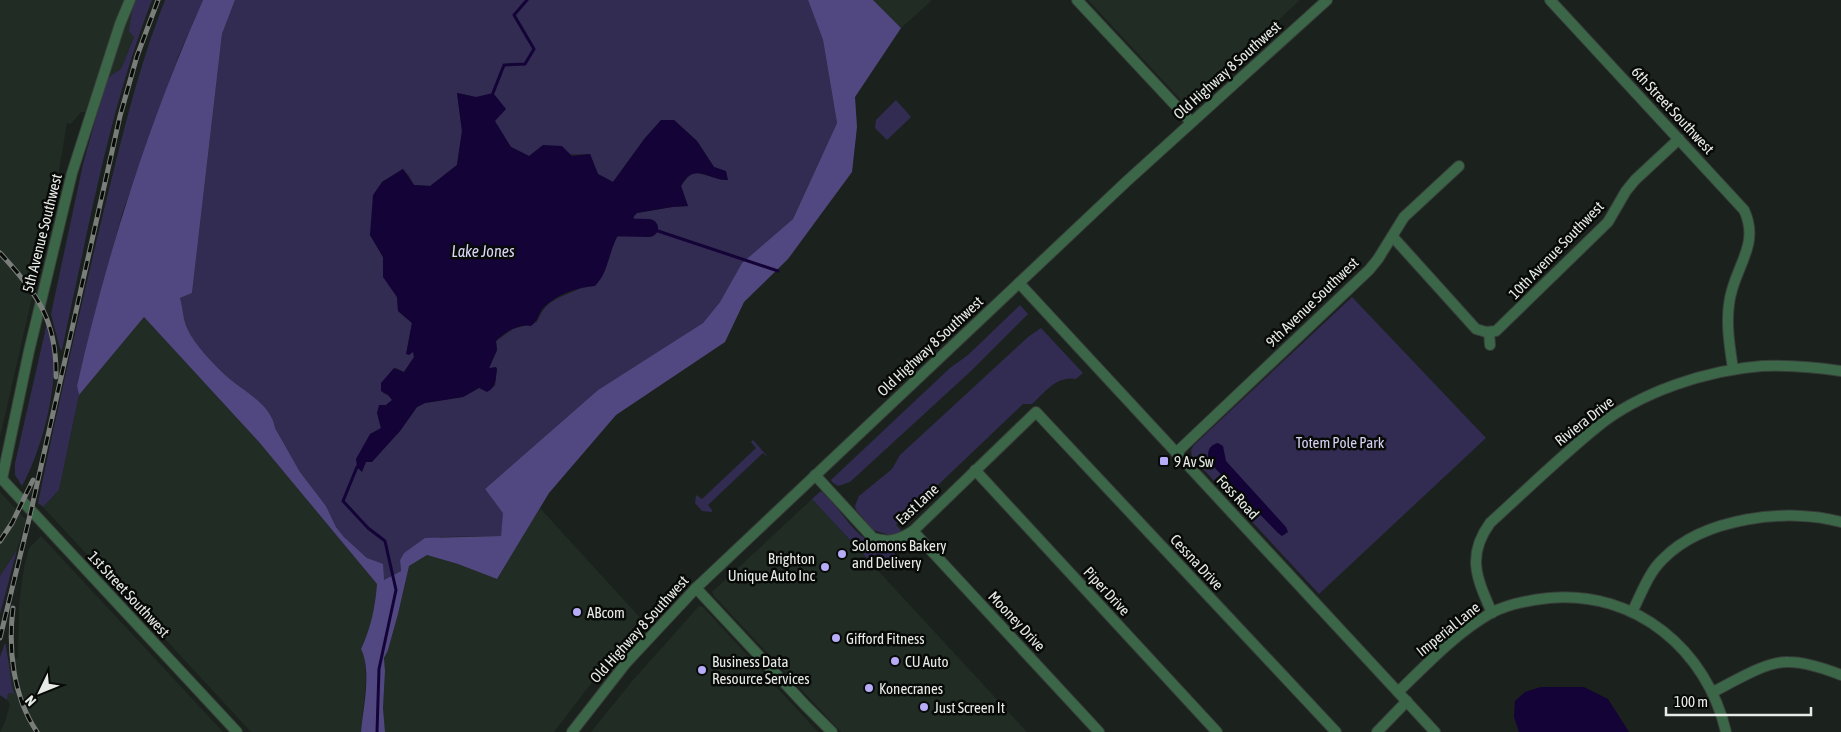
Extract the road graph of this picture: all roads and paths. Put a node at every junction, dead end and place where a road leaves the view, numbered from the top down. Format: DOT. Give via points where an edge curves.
graph roads {
  1 [pos="130,0"];
  2 [pos="1077,0"];
  3 [pos="1328,0"];
  4 [pos="1550,0"];
  5 [pos="1192,122"];
  6 [pos="1679,139"];
  7 [pos="1459,166"];
  8 [pos="1393,237"];
  9 [pos="1019,283"];
  10 [pos="1489,332"];
  11 [pos="1490,345"];
  12 [pos="1733,369"];
  13 [pos="1841,370"];
  14 [pos="1036,412"];
  15 [pos="1176,453"];
  16 [pos="975,470"];
  17 [pos="815,475"];
  18 [pos="1,478"];
  19 [pos="1841,522"];
  20 [pos="913,531"];
  21 [pos="696,588"];
  22 [pos="1632,612"];
  23 [pos="1492,613"];
  24 [pos="1841,675"];
  25 [pos="1398,692"];
  26 [pos="1713,692"];
  27 [pos="1407,701"];
  28 [pos="237,732"];
  29 [pos="572,732"];
  30 [pos="832,732"];
  31 [pos="1099,732"];
  32 [pos="1217,732"];
  33 [pos="1336,732"];
  34 [pos="1377,732"];
  35 [pos="1436,732"];
  36 [pos="1726,732"];
  1 -- 18 [label="street, 5th Avenue Southwest" via="72,173"];
  2 -- 5 [label="street"];
  3 -- 5 [label="street, Old Highway 8 Southwest"];
  4 -- 6 [label="street, 6th Street Southwest"];
  5 -- 9 [label="street, Old Highway 8 Southwest"];
  6 -- 10 [label="street, 10th Avenue Southwest" via="1635,180 1608,222 1499,329"];
  6 -- 12 [label="street, 6th Street Southwest" via="1744,210 1750,230 1747,250 1735,278 1729,304 1728,335"];
  7 -- 8 [label="street, 9th Avenue Southwest" via="1404,217"];
  8 -- 10 [label="street" via="1476,328"];
  8 -- 15 [label="street, 9th Avenue Southwest" via="1369,270"];
  9 -- 15 [label="street, Foss Road"];
  9 -- 17 [label="street, Old Highway 8 Southwest"];
  10 -- 11 [label="street"];
  12 -- 13 [label="street, Riviera Drive" via="1787,366"];
  12 -- 23 [label="street, Riviera Drive" via="1675,385 1617,413 1598,426 1490,523 1475,558 1478,580"];
  14 -- 16 [label="street, East Lane"];
  14 -- 33 [label="street, Cessna Drive"];
  15 -- 25 [label="street, Foss Road"];
  16 -- 20 [label="street, East Lane"];
  16 -- 32 [label="street, Piper Drive"];
  17 -- 20 [label="street, East Lane" via="873,538 892,541"];
  17 -- 21 [label="street, Old Highway 8 Southwest"];
  18 -- 28 [label="street, 1st Street Southwest"];
  19 -- 22 [label="street" via="1813,517 1765,517 1698,535 1661,560"];
  20 -- 31 [label="street, Mooney Drive"];
  21 -- 29 [label="street, Old Highway 8 Southwest" via="626,664"];
  21 -- 30 [label="street"];
  22 -- 23 [label="street, Imperial Lane" via="1600,601 1558,597 1516,604"];
  22 -- 26 [label="street, Imperial Lane" via="1675,640 1690,656"];
  23 -- 25 [label="street, Imperial Lane" via="1449,644"];
  24 -- 26 [label="street" via="1801,664 1776,663"];
  25 -- 27 [label="street, Foss Road"];
  26 -- 36 [label="street, Imperial Lane"];
  27 -- 34 [label="street"];
  27 -- 35 [label="street, Foss Road"];
}
